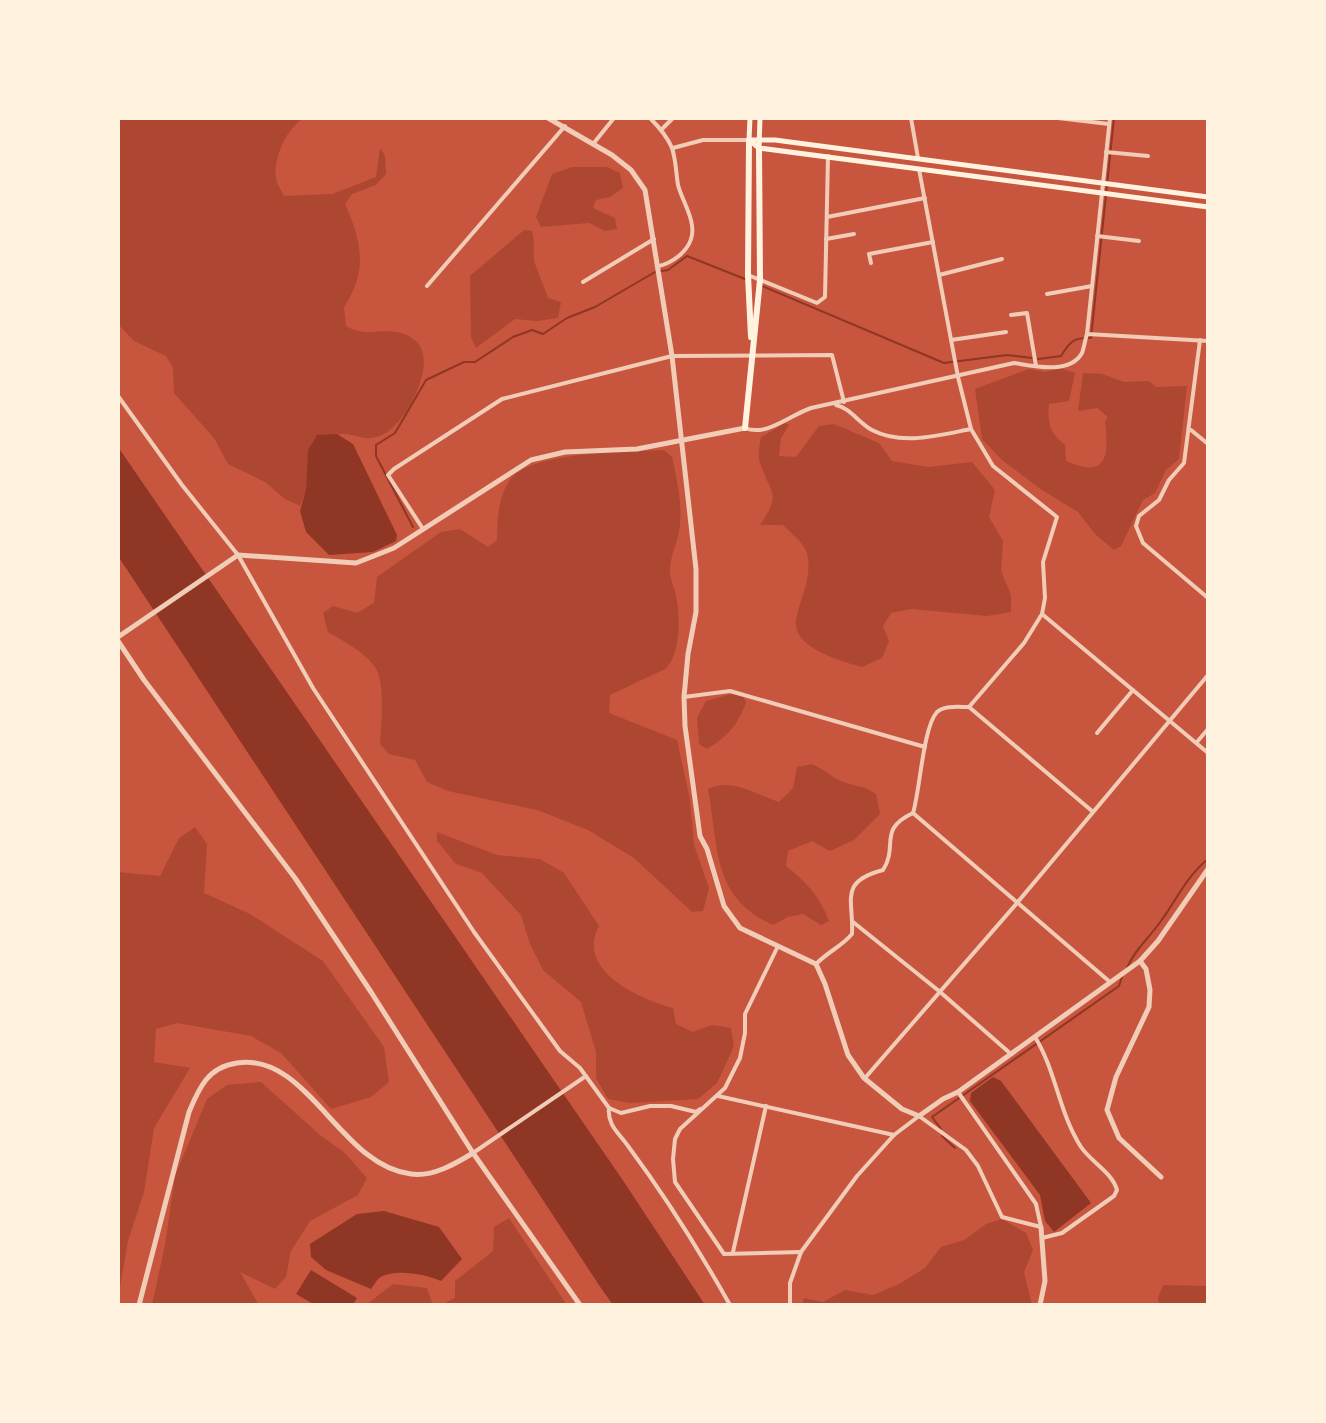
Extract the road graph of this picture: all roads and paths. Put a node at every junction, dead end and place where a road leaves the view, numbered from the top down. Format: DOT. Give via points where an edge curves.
graph roads {
  1 [pos="548,118"];
  2 [pos="614,118"];
  3 [pos="650,118"];
  4 [pos="673,118"];
  5 [pos="750,118"];
  6 [pos="760,118"];
  7 [pos="911,118"];
  8 [pos="1058,118"];
  9 [pos="1110,121"];
  10 [pos="565,126"];
  11 [pos="662,129"];
  12 [pos="760,138"];
  13 [pos="749,140"];
  14 [pos="593,144"];
  15 [pos="672,148"];
  16 [pos="759,148"];
  17 [pos="1106,152"];
  18 [pos="828,156"];
  19 [pos="1148,156"];
  20 [pos="918,158"];
  21 [pos="919,169"];
  22 [pos="1103,185"];
  23 [pos="1102,194"];
  24 [pos="1208,197"];
  25 [pos="925,198"];
  26 [pos="1208,207"];
  27 [pos="827,217"];
  28 [pos="854,234"];
  29 [pos="1097,236"];
  30 [pos="654,239"];
  31 [pos="826,239"];
  32 [pos="1139,241"];
  33 [pos="933,242"];
  34 [pos="1002,259"];
  35 [pos="871,263"];
  36 [pos="659,266"];
  37 [pos="748,275"];
  38 [pos="939,275"];
  39 [pos="760,280"];
  40 [pos="583,282"];
  41 [pos="427,286"];
  42 [pos="1092,286"];
  43 [pos="1047,294"];
  44 [pos="1011,315"];
  45 [pos="1006,332"];
  46 [pos="1087,334"];
  47 [pos="951,340"];
  48 [pos="1200,340"];
  49 [pos="1208,341"];
  50 [pos="672,356"];
  51 [pos="752,357"];
  52 [pos="1036,366"];
  53 [pos="958,377"];
  54 [pos="118,396"];
  55 [pos="844,402"];
  56 [pos="832,404"];
  57 [pos="745,428"];
  58 [pos="971,429"];
  59 [pos="1190,429"];
  60 [pos="1208,431"];
  61 [pos="1201,438"];
  62 [pos="683,439"];
  63 [pos="1208,444"];
  64 [pos="423,529"];
  65 [pos="238,555"];
  66 [pos="1208,598"];
  67 [pos="1042,614"];
  68 [pos="118,639"];
  69 [pos="1208,675"];
  70 [pos="1133,690"];
  71 [pos="684,697"];
  72 [pos="969,707"];
  73 [pos="1169,721"];
  74 [pos="1208,729"];
  75 [pos="1097,733"];
  76 [pos="1196,743"];
  77 [pos="926,747"];
  78 [pos="1208,753"];
  79 [pos="1092,811"];
  80 [pos="913,813"];
  81 [pos="1208,869"];
  82 [pos="1017,903"];
  83 [pos="853,922"];
  84 [pos="778,946"];
  85 [pos="1140,961"];
  86 [pos="816,964"];
  87 [pos="1110,982"];
  88 [pos="939,991"];
  89 [pos="1035,1037"];
  90 [pos="1011,1054"];
  91 [pos="586,1076"];
  92 [pos="864,1078"];
  93 [pos="958,1092"];
  94 [pos="718,1096"];
  95 [pos="766,1106"];
  96 [pos="706,1107"];
  97 [pos="609,1108"];
  98 [pos="919,1116"];
  99 [pos="894,1135"];
  100 [pos="473,1153"];
  101 [pos="1161,1177"];
  102 [pos="1041,1227"];
  103 [pos="1042,1238"];
  104 [pos="801,1252"];
  105 [pos="733,1253"];
  106 [pos="139,1305"];
  107 [pos="580,1305"];
  108 [pos="730,1305"];
  109 [pos="790,1305"];
  110 [pos="1040,1305"];
  1 -- 10 [label="street"];
  2 -- 14 [label="street"];
  3 -- 11 [label="street"];
  4 -- 11 [label="street"];
  5 -- 13 [label="main road"];
  6 -- 12 [label="main road"];
  7 -- 20 [label="street"];
  8 -- 9 [label="street"];
  9 -- 17 [label="street"];
  10 -- 14 [label="street"];
  10 -- 41 [label="street"];
  11 -- 15 [label="street"];
  12 -- 13 [label="main road"];
  12 -- 16 [label="main road"];
  12 -- 20 [label="main road"];
  13 -- 15 [label="street" via="703,140"];
  13 -- 16 [label="main road"];
  13 -- 37 [label="main road"];
  14 -- 30 [label="street" via="631,170 645,190"];
  15 -- 36 [label="street" via="692,237 669,264"];
  16 -- 18 [label="main road"];
  16 -- 39 [label="main road"];
  17 -- 19 [label="street"];
  17 -- 22 [label="street"];
  18 -- 21 [label="main road"];
  18 -- 27 [label="street"];
  20 -- 22 [label="main road"];
  21 -- 23 [label="main road"];
  21 -- 25 [label="street"];
  22 -- 23 [label="street"];
  22 -- 24 [label="main road"];
  23 -- 26 [label="main road"];
  23 -- 29 [label="street"];
  25 -- 27 [label="street"];
  25 -- 33 [label="street"];
  27 -- 31 [label="street"];
  28 -- 31 [label="street"];
  29 -- 32 [label="street"];
  29 -- 42 [label="street"];
  30 -- 36 [label="street"];
  30 -- 40 [label="street"];
  31 -- 39 [label="street" via="822,301"];
  33 -- 35 [label="street" via="869,254"];
  33 -- 38 [label="street"];
  34 -- 38 [label="street"];
  36 -- 50 [label="street"];
  37 -- 39 [label="street"];
  37 -- 51 [label="main road"];
  38 -- 47 [label="street"];
  39 -- 51 [label="main road"];
  42 -- 43 [label="street"];
  42 -- 46 [label="street"];
  44 -- 52 [label="street" via="1027,313"];
  45 -- 47 [label="street"];
  46 -- 48 [label="street"];
  46 -- 52 [label="street" via="1074,362"];
  47 -- 53 [label="street"];
  48 -- 49 [label="street"];
  48 -- 59 [label="street"];
  50 -- 51 [label="street"];
  50 -- 62 [label="street"];
  50 -- 64 [label="street" via="502,399 394,469 388,475"];
  51 -- 55 [label="street" via="832,355"];
  51 -- 57 [label="main road"];
  52 -- 53 [label="street" via="1014,363"];
  53 -- 55 [label="street"];
  53 -- 58 [label="street"];
  54 -- 65 [label="street"];
  55 -- 56 [label="street"];
  56 -- 57 [label="street" via="793,414 764,431"];
  56 -- 58 [label="street" via="883,434 911,438"];
  57 -- 62 [label="street"];
  58 -- 67 [label="street" via="993,466 1057,517 1043,562"];
  59 -- 61 [label="street"];
  59 -- 66 [label="street" via="1184,463 1136,526 1143,543"];
  60 -- 61 [label="street"];
  61 -- 63 [label="street"];
  62 -- 64 [label="street" via="531,460"];
  62 -- 71 [label="street" via="696,569 696,612"];
  64 -- 65 [label="street" via="356,563"];
  65 -- 68 [label="street"];
  65 -- 91 [label="street" via="313,688 474,932 560,1051"];
  67 -- 70 [label="street"];
  67 -- 72 [label="street"];
  68 -- 100 [label="street" via="295,878"];
  69 -- 73 [label="street"];
  70 -- 73 [label="street"];
  70 -- 75 [label="street"];
  71 -- 77 [label="street" via="730,691"];
  71 -- 84 [label="street" via="700,836 724,906 740,928"];
  72 -- 77 [label="street" via="938,711"];
  72 -- 79 [label="street"];
  73 -- 76 [label="street"];
  73 -- 79 [label="street"];
  74 -- 76 [label="street"];
  76 -- 78 [label="street"];
  77 -- 80 [label="street"];
  79 -- 82 [label="street"];
  80 -- 82 [label="street"];
  80 -- 83 [label="street" via="889,832 883,870 854,884 849,896"];
  81 -- 85 [label="street"];
  82 -- 87 [label="street"];
  82 -- 88 [label="street"];
  83 -- 86 [label="street" via="852,934"];
  83 -- 88 [label="street"];
  84 -- 86 [label="street"];
  84 -- 94 [label="street" via="745,1014 740,1058"];
  85 -- 87 [label="street"];
  85 -- 101 [label="street" via="1146,969 1149,1007 1116,1077 1107,1110 1119,1138"];
  86 -- 92 [label="street" via="848,1055"];
  87 -- 89 [label="street"];
  88 -- 90 [label="street"];
  88 -- 92 [label="street"];
  89 -- 90 [label="street"];
  89 -- 103 [label="street" via="1082,1149 1117,1190 1062,1233"];
  90 -- 93 [label="street"];
  91 -- 97 [label="street"];
  91 -- 100 [label="street"];
  92 -- 98 [label="street"];
  93 -- 98 [label="street"];
  93 -- 102 [label="street" via="1036,1204"];
  94 -- 95 [label="street"];
  94 -- 96 [label="street"];
  95 -- 99 [label="street"];
  95 -- 105 [label="street"];
  96 -- 97 [label="street" via="696,1112 660,1106 621,1113"];
  96 -- 105 [label="street" via="675,1139 675,1182 724,1254"];
  97 -- 108 [label="street" via="612,1126 696,1244"];
  98 -- 99 [label="street"];
  98 -- 102 [label="street" via="966,1150 1002,1217"];
  99 -- 104 [label="street"];
  100 -- 106 [label="street" via="429,1173 395,1170 360,1150 275,1069 257,1062 223,1066 200,1086 189,1112"];
  100 -- 107 [label="street"];
  102 -- 103 [label="street"];
  103 -- 110 [label="street" via="1045,1281"];
  104 -- 105 [label="street"];
  104 -- 109 [label="street" via="790,1283"];
}
